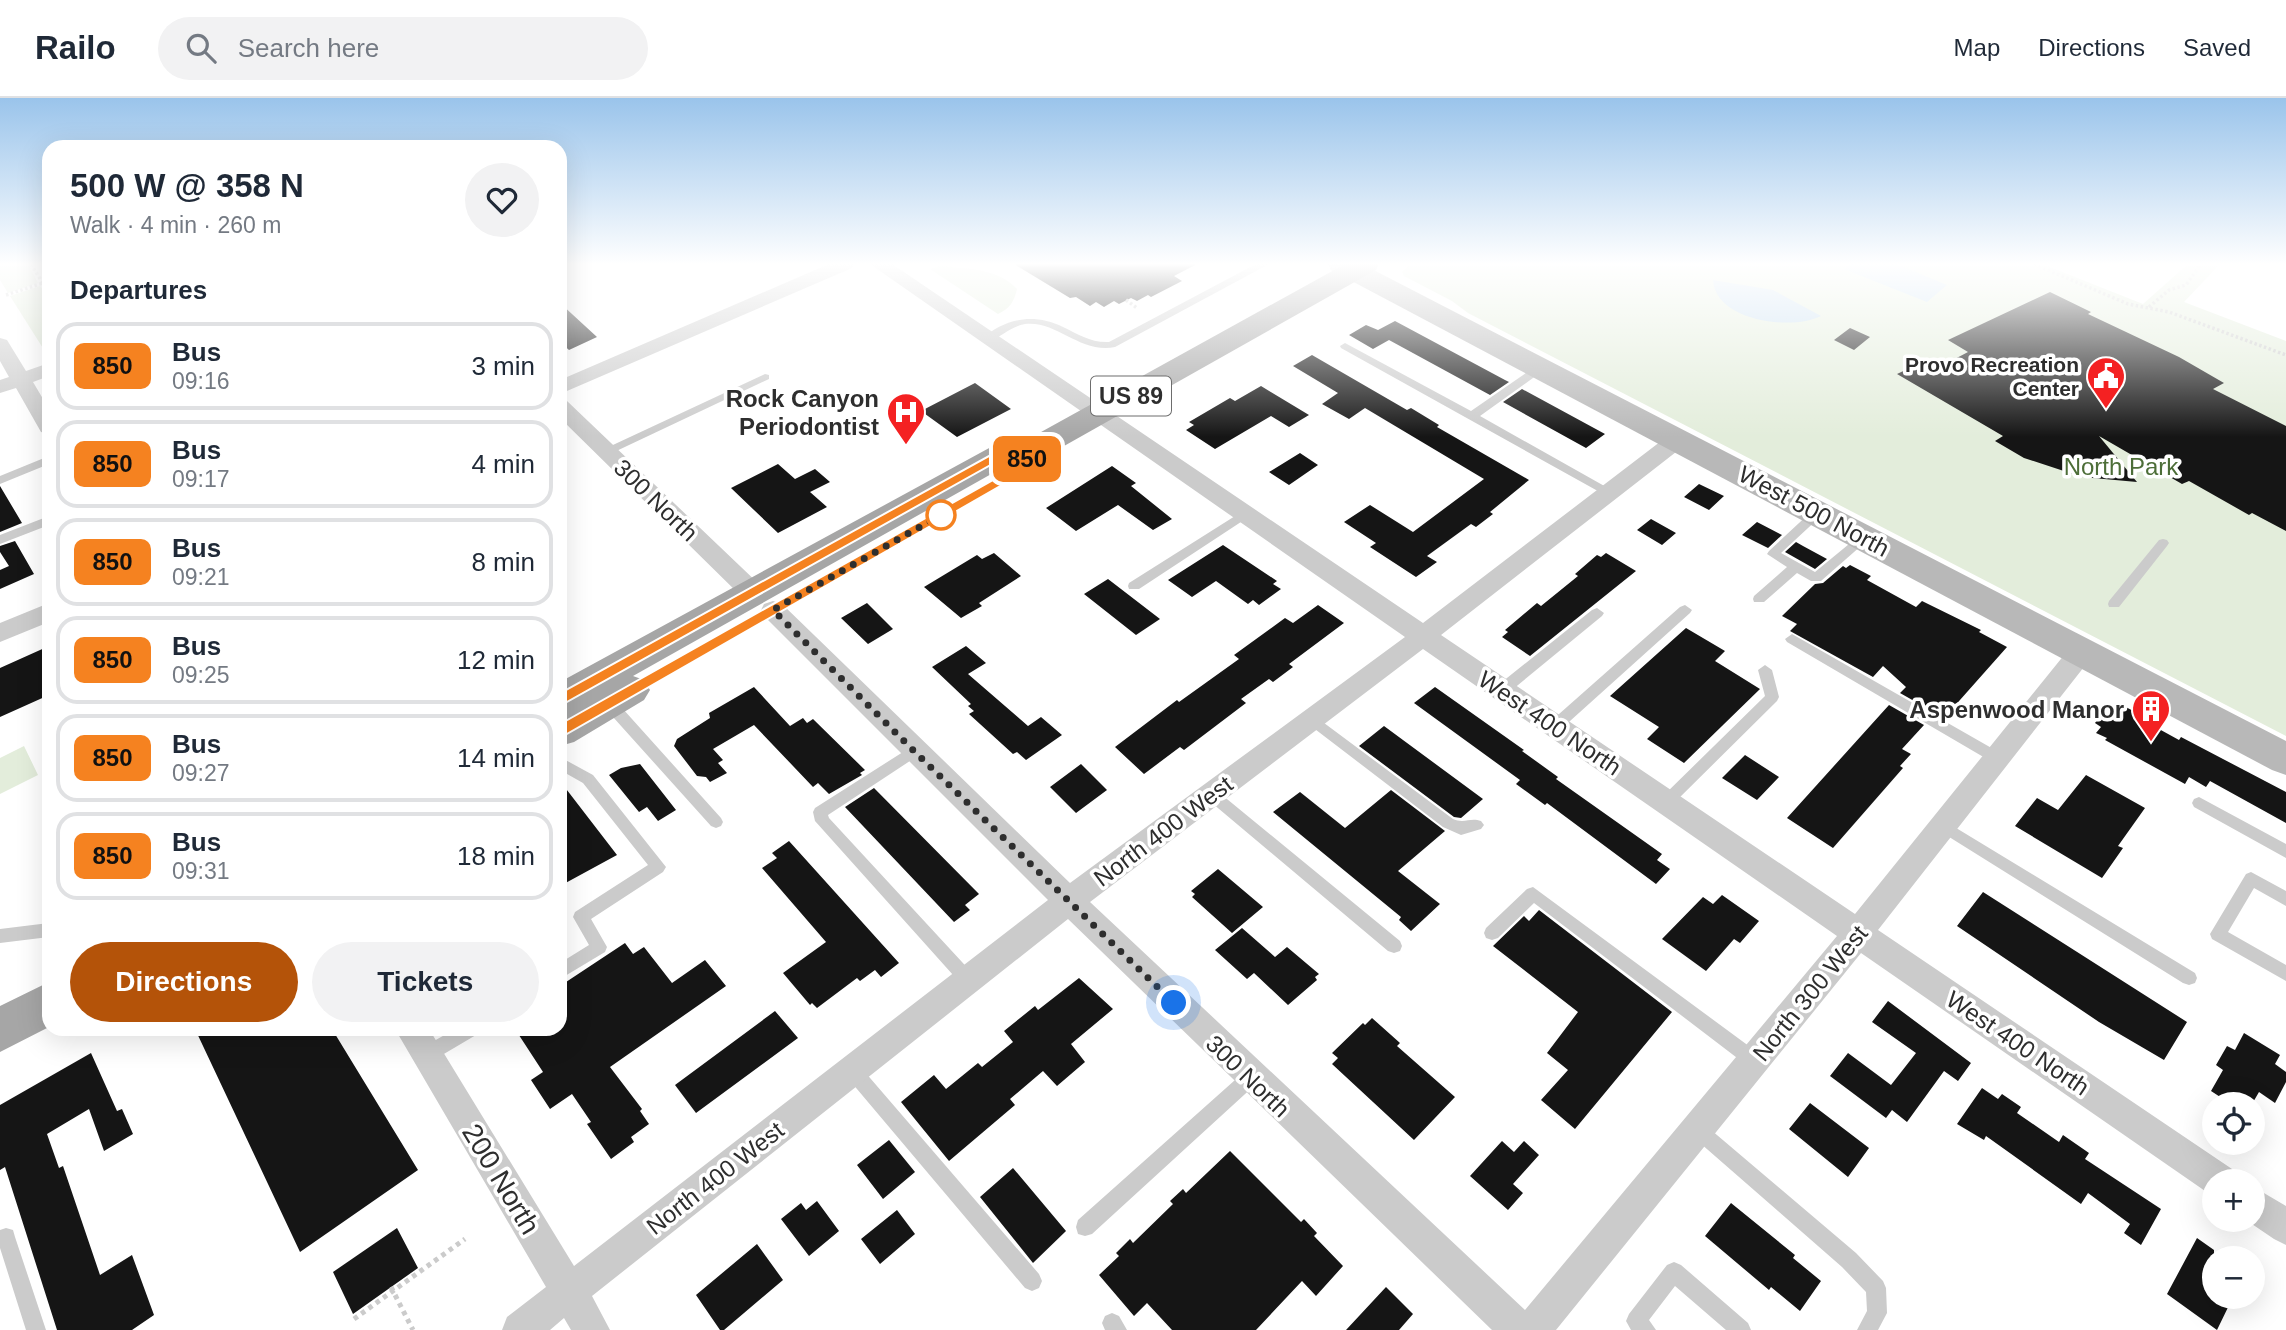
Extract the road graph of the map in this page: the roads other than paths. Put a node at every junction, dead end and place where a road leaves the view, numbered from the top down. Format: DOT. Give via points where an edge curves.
graph roads {
  1 [pos="713,321"];
  2 [pos="962,321"];
  3 [pos="1155,321"];
  4 [pos="1258,321"];
  5 [pos="1455,321"];
  6 [pos="987,339"];
  7 [pos="0,344"];
  8 [pos="1345,346"];
  9 [pos="1540,368"];
  10 [pos="42,372"];
  11 [pos="765,377"];
  12 [pos="22,379"];
  13 [pos="567,385"];
  14 [pos="0,387"];
  15 [pos="567,413"];
  16 [pos="42,415"];
  17 [pos="1097,415"];
  18 [pos="1472,416"];
  19 [pos="1677,440"];
  20 [pos="607,451"];
  21 [pos="42,463"];
  22 [pos="0,480"];
  23 [pos="1609,492"];
  24 [pos="1817,513"];
  25 [pos="1244,514"];
  26 [pos="42,523"];
  27 [pos="1864,538"];
  28 [pos="0,541"];
  29 [pos="2163,543"];
  30 [pos="1795,567"];
  31 [pos="1133,586"];
  32 [pos="1759,599"];
  33 [pos="763,601"];
  34 [pos="2114,604"];
  35 [pos="1685,610"];
  36 [pos="1597,613"];
  37 [pos="42,615"];
  38 [pos="0,633"];
  39 [pos="1423,636"];
  40 [pos="1792,639"];
  41 [pos="2082,652"];
  42 [pos="1765,670"];
  43 [pos="1502,690"];
  44 [pos="567,702"];
  45 [pos="609,703"];
  46 [pos="567,705"];
  47 [pos="1312,719"];
  48 [pos="1555,726"];
  49 [pos="914,751"];
  50 [pos="1997,758"];
  51 [pos="2286,758"];
  52 [pos="567,767"];
  53 [pos="1211,794"];
  54 [pos="1665,802"];
  55 [pos="2199,803"];
  56 [pos="716,822"];
  57 [pos="1476,825"];
  58 [pos="1943,826"];
  59 [pos="2286,852"];
  60 [pos="2286,899"];
  61 [pos="1069,901"];
  62 [pos="42,931"];
  63 [pos="1492,933"];
  64 [pos="1858,934"];
  65 [pos="0,936"];
  66 [pos="1394,946"];
  67 [pos="567,968"];
  68 [pos="2286,974"];
  69 [pos="2189,978"];
  70 [pos="968,980"];
  71 [pos="42,1007"];
  72 [pos="0,1030"];
  73 [pos="442,1036"];
  74 [pos="418,1042"];
  75 [pos="1755,1061"];
  76 [pos="852,1070"];
  77 [pos="1250,1078"];
  78 [pos="1698,1130"];
  79 [pos="2202,1169"];
  80 [pos="2265,1212"];
  81 [pos="1085,1227"];
  82 [pos="2286,1227"];
  83 [pos="6,1237"];
  84 [pos="1032,1281"];
  85 [pos="569,1291"];
  86 [pos="1641,1325"];
  87 [pos="36,1330"];
  88 [pos="520,1330"];
  89 [pos="592,1330"];
  90 [pos="1519,1330"];
  91 [pos="1532,1330"];
  92 [pos="1741,1330"];
  93 [pos="1867,1330"];
  1 -- 13 [label="street"];
  2 -- 6 [label="street, West 400 North"];
  3 -- 6 [label="lane" via="1111,345 1096,345 1042,323 1020,322"];
  4 -- 17 [label="main road, US 89"];
  5 -- 9 [label="street, West 500 North"];
  6 -- 17 [label="street, West 400 North"];
  7 -- 12 [label="street"];
  8 -- 18 [label="lane"];
  9 -- 18 [label="lane"];
  9 -- 19 [label="street, West 500 North"];
  10 -- 12 [label="street"];
  11 -- 20 [label="lane"];
  12 -- 14 [label="street"];
  12 -- 16 [label="street"];
  15 -- 20 [label="street, 300 North"];
  17 -- 25 [label="street, West 400 North"];
  17 -- 33 [label="main road, US 89" via="1030,452 1021,470"];
  18 -- 23 [label="lane"];
  19 -- 23 [label="street, North 400 West"];
  19 -- 24 [label="street, West 500 North"];
  20 -- 33 [label="street, 300 North"];
  21 -- 22 [label="lane"];
  23 -- 39 [label="street, North 400 West"];
  24 -- 27 [label="street, West 500 North"];
  24 -- 30 [label="lane" via="1773,554"];
  25 -- 31 [label="lane"];
  25 -- 39 [label="street, West 400 North"];
  26 -- 28 [label="lane"];
  27 -- 30 [label="lane" via="1816,578"];
  27 -- 41 [label="street, West 500 North"];
  29 -- 34 [label="lane"];
  30 -- 32 [label="lane"];
  33 -- 44 [label="main road, US 89"];
  33 -- 45 [label="main road, US 89"];
  33 -- 49 [label="street, 300 North"];
  35 -- 48 [label="lane"];
  36 -- 43 [label="lane"];
  37 -- 38 [label="street"];
  39 -- 43 [label="street, West 400 North"];
  39 -- 47 [label="street, North 400 West"];
  40 -- 50 [label="lane"];
  41 -- 50 [label="street, North 300 West"];
  41 -- 51 [label="street, West 500 North"];
  42 -- 54 [label="lane" via="1772,696"];
  43 -- 48 [label="street, West 400 North"];
  45 -- 46 [label="main road, US 89"];
  45 -- 56 [label="lane"];
  47 -- 53 [label="street, North 400 West"];
  47 -- 57 [label="lane" via="1448,823 1461,829"];
  48 -- 54 [label="street, West 400 North"];
  49 -- 61 [label="street, 300 North"];
  49 -- 70 [label="lane" via="821,812 822,821"];
  50 -- 58 [label="street, North 300 West"];
  52 -- 67 [label="lane" via="588,779 657,867 581,917 599,947"];
  53 -- 61 [label="street, North 400 West"];
  53 -- 66 [label="lane"];
  54 -- 64 [label="street, West 400 North"];
  55 -- 59 [label="lane"];
  58 -- 64 [label="street, North 300 West"];
  58 -- 69 [label="lane"];
  60 -- 68 [label="lane" via="2251,879 2218,934"];
  61 -- 70 [label="street, North 400 West"];
  61 -- 77 [label="street, 300 North"];
  62 -- 65 [label="lane"];
  63 -- 75 [label="lane" via="1533,894"];
  64 -- 75 [label="street, North 300 West"];
  64 -- 79 [label="street, West 400 North"];
  70 -- 76 [label="street, North 400 West"];
  71 -- 72 [label="main road"];
  73 -- 74 [label="lane"];
  74 -- 85 [label="street, 200 North"];
  75 -- 78 [label="street, North 300 West"];
  76 -- 84 [label="lane"];
  76 -- 85 [label="street, North 400 West"];
  77 -- 81 [label="lane"];
  77 -- 90 [label="street, 300 North"];
  78 -- 91 [label="street, North 300 West"];
  78 -- 93 [label="lane" via="1876,1288 1878,1313"];
  80 -- 82 [label="street"];
  83 -- 87 [label="lane"];
  85 -- 88 [label="street, North 400 West"];
  85 -- 89 [label="street, 200 North"];
  86 -- 92 [label="lane" via="1674,1272"];
}
